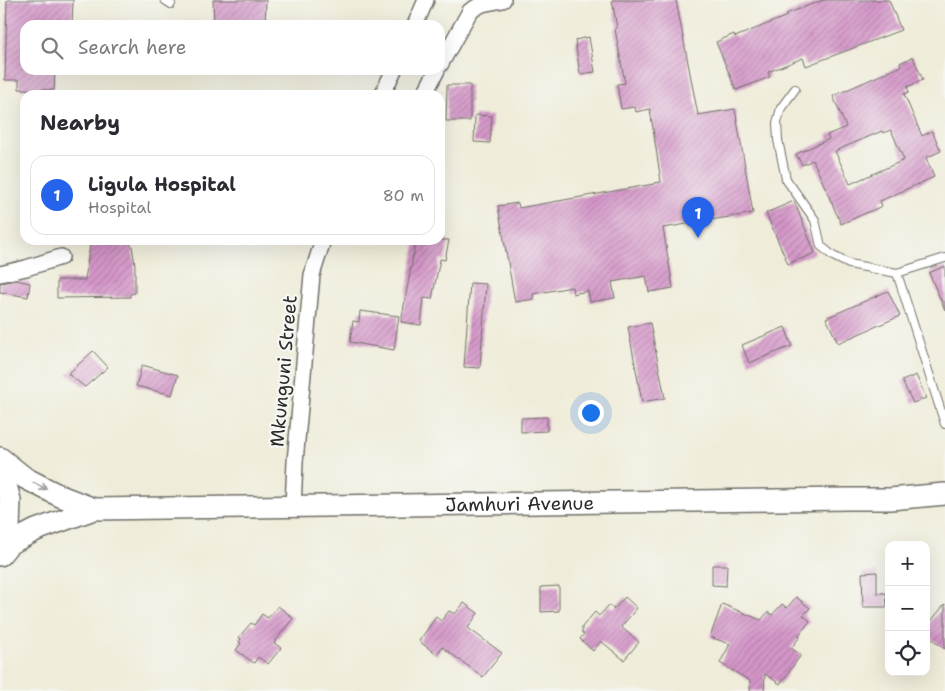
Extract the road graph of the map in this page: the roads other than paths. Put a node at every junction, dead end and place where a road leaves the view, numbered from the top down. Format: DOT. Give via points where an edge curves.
graph roads {
  1 [pos="426,0"];
  2 [pos="503,0"];
  3 [pos="417,20"];
  4 [pos="445,56"];
  5 [pos="392,75"];
  6 [pos="434,75"];
  7 [pos="795,89"];
  8 [pos="384,90"];
  9 [pos="427,90"];
  10 [pos="321,245"];
  11 [pos="61,257"];
  12 [pos="945,258"];
  13 [pos="897,273"];
  14 [pos="0,274"];
  15 [pos="945,424"];
  16 [pos="0,458"];
  17 [pos="0,468"];
  18 [pos="945,494"];
  19 [pos="293,507"];
  20 [pos="94,509"];
  21 [pos="0,554"];
  1 -- 3 [label="street"];
  2 -- 4 [label="street" via="482,4 470,11"];
  5 -- 8 [label="street"];
  6 -- 9 [label="street"];
  7 -- 13 [label="lane" via="781,108 777,123 778,140 786,179 815,220 821,246 850,264"];
  10 -- 19 [label="street, Mkunguni Street" via="312,275"];
  11 -- 14 [label="street"];
  12 -- 13 [label="lane"];
  13 -- 15 [label="lane"];
  16 -- 20 [label="street, one-way" via="25,478"];
  17 -- 21 [label="street" via="10,500 9,529"];
  18 -- 19 [label="street, Jamhuri Avenue" via="890,499"];
  19 -- 20 [label="street, Jamhuri Avenue"];
  20 -- 21 [label="street" via="36,530 9,544"];
}
